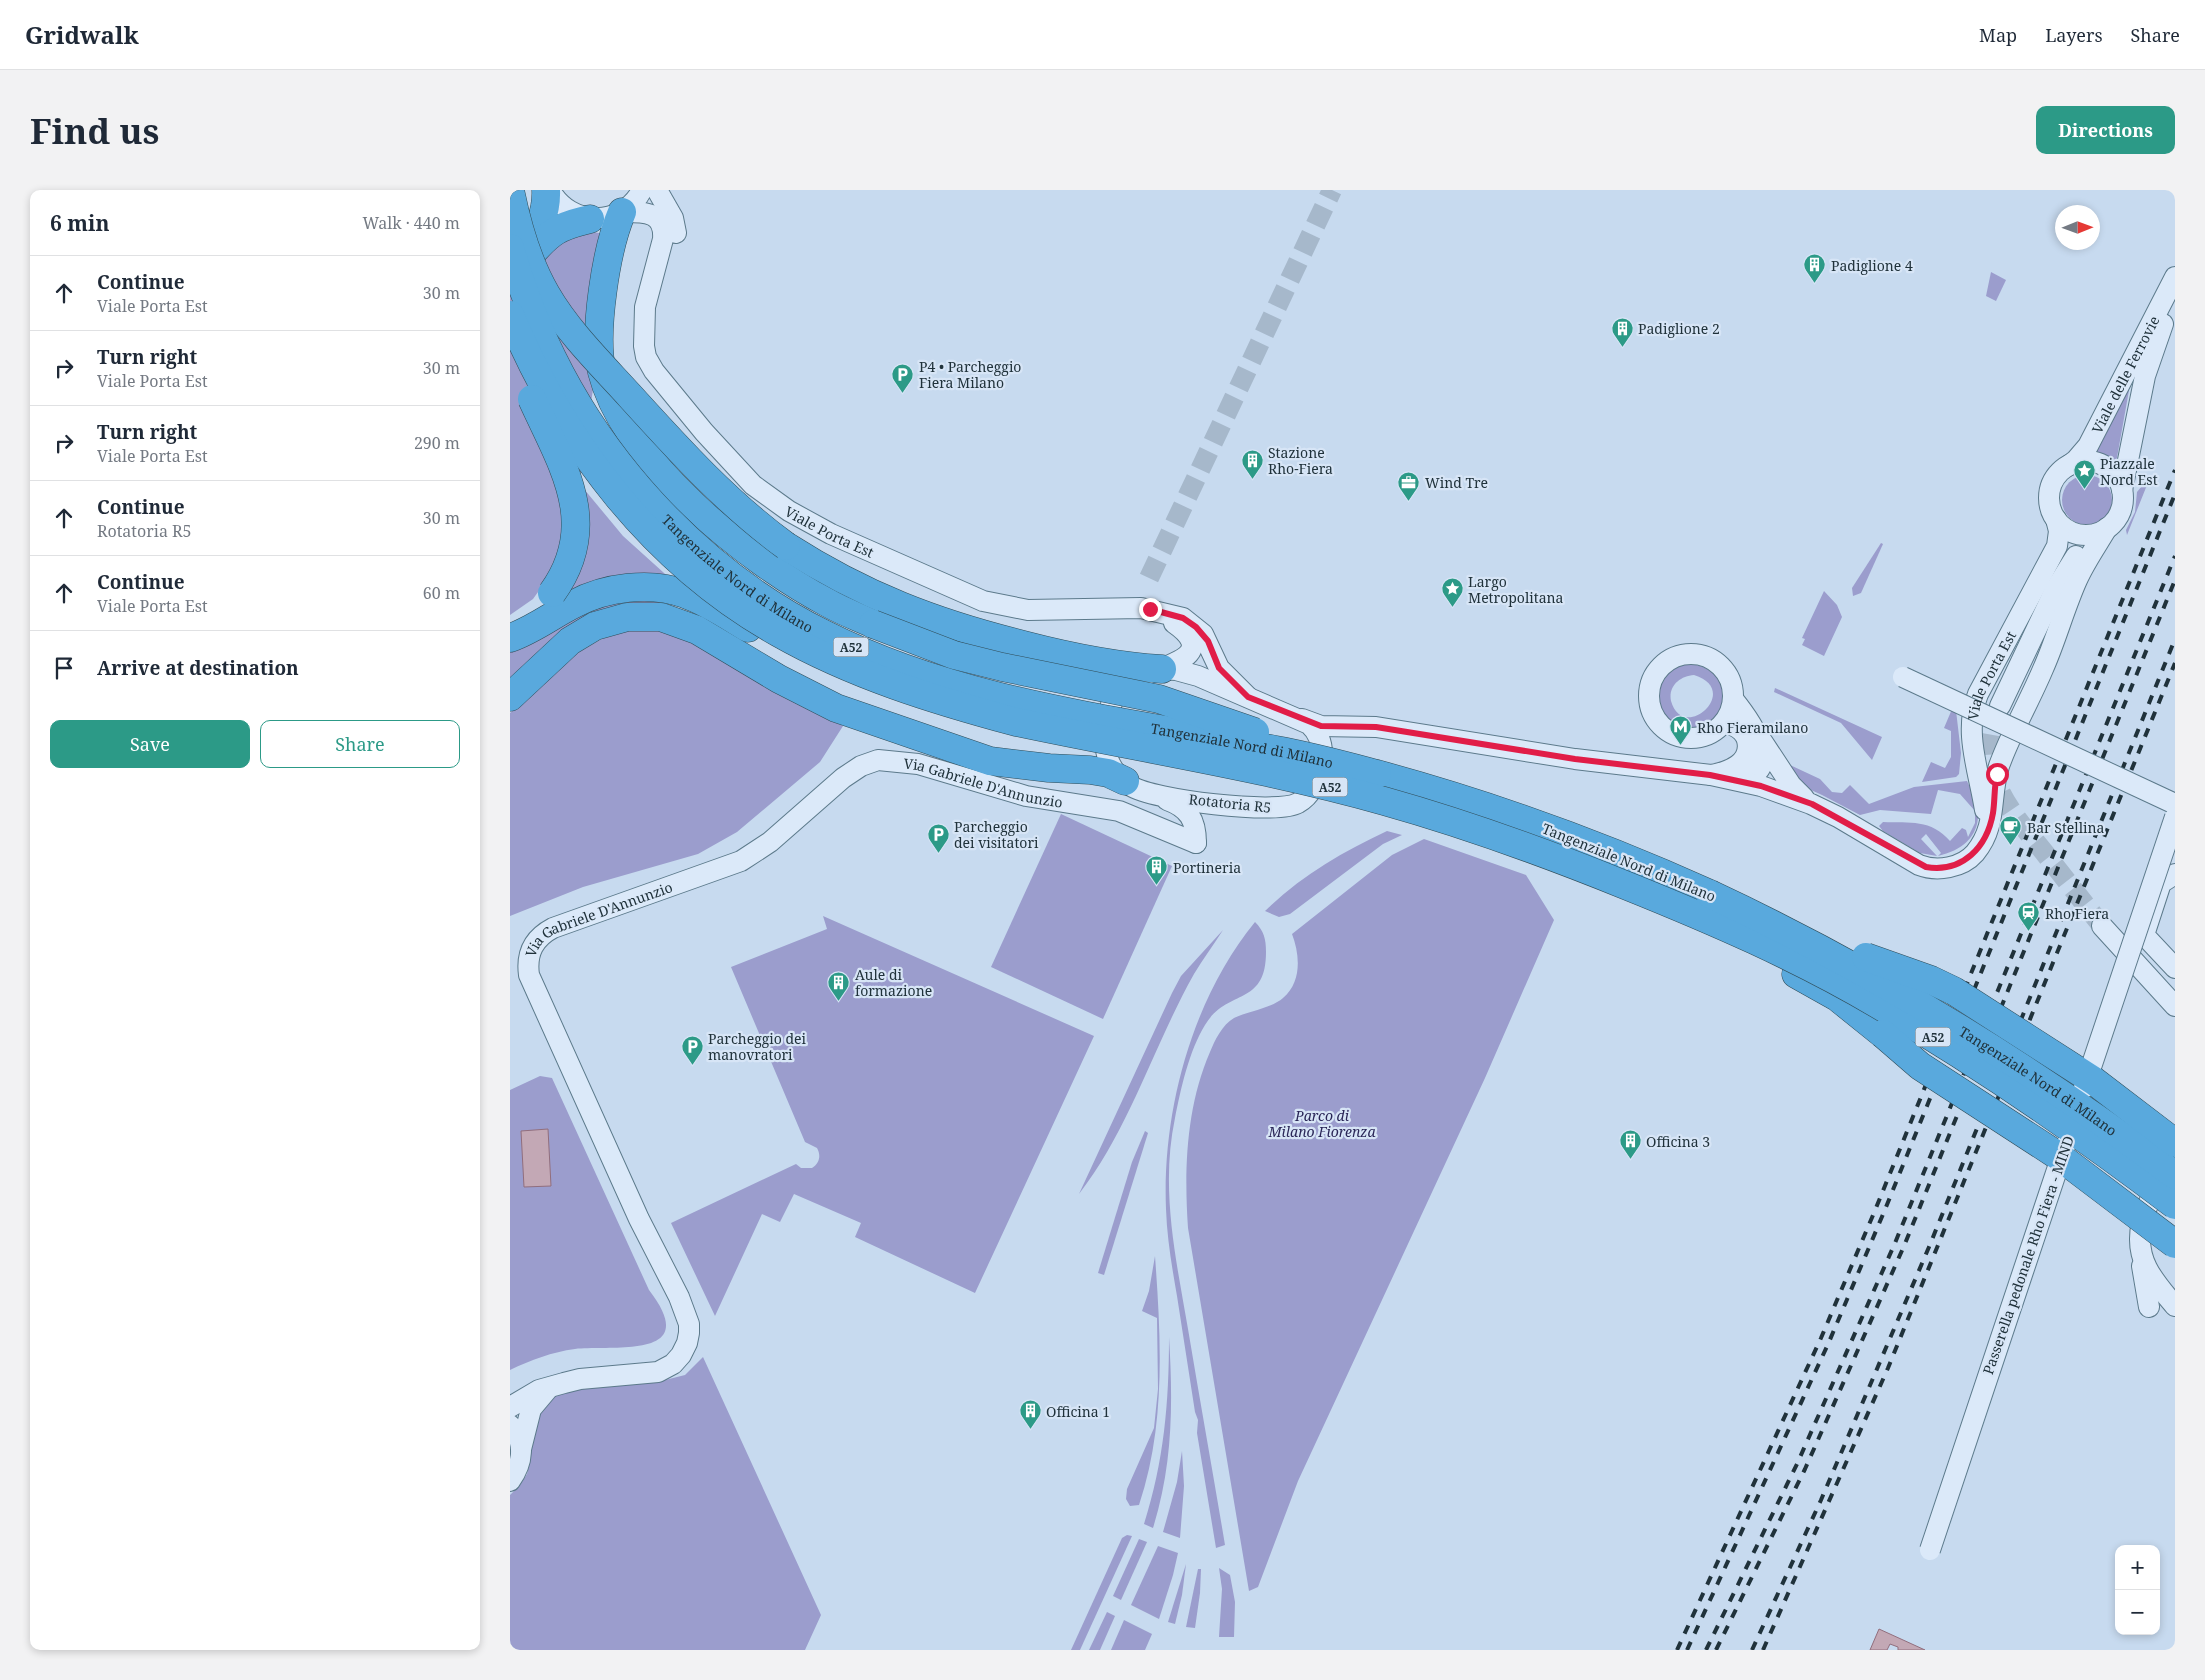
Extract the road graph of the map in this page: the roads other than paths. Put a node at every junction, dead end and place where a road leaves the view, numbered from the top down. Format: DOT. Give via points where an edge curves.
graph roads {
  1 [pos="510,190"];
  2 [pos="548,190"];
  3 [pos="642,190"];
  4 [pos="657,190"];
  5 [pos="622,212"];
  6 [pos="590,219"];
  7 [pos="513,258"];
  8 [pos="656,272"];
  9 [pos="2175,277"];
  10 [pos="2175,290"];
  11 [pos="510,315"];
  12 [pos="510,352"];
  13 [pos="2067,467"];
  14 [pos="2122,490"];
  15 [pos="2060,524"];
  16 [pos="2103,530"];
  17 [pos="2056,588"];
  18 [pos="555,603"];
  19 [pos="1158,612"];
  20 [pos="510,627"];
  21 [pos="510,638"];
  22 [pos="1162,669"];
  23 [pos="1903,677"];
  24 [pos="510,697"];
  25 [pos="1248,697"];
  26 [pos="1733,699"];
  27 [pos="2000,706"];
  28 [pos="978,712"];
  29 [pos="1302,719"];
  30 [pos="1376,727"];
  31 [pos="1713,732"];
  32 [pos="1759,737"];
  33 [pos="1322,751"];
  34 [pos="1377,774"];
  35 [pos="1710,775"];
  36 [pos="1738,780"];
  37 [pos="1125,781"];
  38 [pos="1151,795"];
  39 [pos="1812,804"];
  40 [pos="2175,804"];
  41 [pos="1238,806"];
  42 [pos="2175,817"];
  43 [pos="1983,842"];
  44 [pos="1196,843"];
  45 [pos="2175,874"];
  46 [pos="1710,894"];
  47 [pos="1670,903"];
  48 [pos="2102,926"];
  49 [pos="2175,968"];
  50 [pos="2175,1006"];
  51 [pos="2175,1143"];
  52 [pos="2175,1169"];
  53 [pos="2175,1175"];
  54 [pos="2175,1205"];
  55 [pos="2175,1244"];
  56 [pos="2140,1247"];
  57 [pos="2149,1306"];
  58 [pos="2175,1306"];
  59 [pos="550,1387"];
  60 [pos="510,1407"];
  61 [pos="510,1425"];
  62 [pos="521,1449"];
  63 [pos="510,1481"];
  64 [pos="1930,1550"];
  1 -- 22 [label="highway, bridge" via="534,268 558,312 608,372 714,486 786,546 848,583 912,612 996,638 1074,657 1115,666"];
  2 -- 6 [label="street" via="566,210"];
  2 -- 7 [label="highway" via="533,239"];
  3 -- 5 [label="street"];
  4 -- 8 [label="street, Viale Porta Est" via="673,218 676,234 672,248"];
  5 -- 6 [label="street" via="607,218"];
  5 -- 8 [label="street, Viale Porta Est" via="648,214 661,223 664,239"];
  5 -- 34 [label="highway, bridge" via="609,249 599,336 602,372 626,424 666,477 725,534 828,603 873,624 954,654 1176,703 1244,729 1292,740"];
  6 -- 7 [label="highway" via="555,231 524,263"];
  7 -- 34 [label="highway, Tangenziale Nord di Milano / A52, bridge" via="544,342 583,414 617,461 689,540 738,581 794,618 883,661 976,691 1089,716 1276,750"];
  8 -- 19 [label="street, Viale Porta Est" via="648,293 644,320 644,346 650,365 704,432 753,485 789,511 831,534 998,605 1028,610 1130,607"];
  9 -- 13 [label="street, Viale delle Ferrovie" via="2088,446"];
  10 -- 14 [label="street, Viale delle Ferrovie" via="2144,376"];
  11 -- 28 [label="highway, Tangenziale Nord di Milano / A52, bridge" via="546,393 584,454 627,507 702,580 749,614 810,649 903,689"];
  12 -- 18 [label="highway, bridge" via="562,464 575,504 576,539"];
  13 -- 14 [label="street" via="2078,462 2097,463 2113,473"];
  13 -- 15 [label="street" via="2052,485 2050,503"];
  14 -- 16 [label="street" via="2120,511"];
  15 -- 16 [label="street" via="2084,535"];
  15 -- 17 [label="street" via="2069,540"];
  15 -- 43 [label="street, Viale Porta Est" via="2057,546 1978,694 1972,712 1971,734 1985,814"];
  16 -- 17 [label="street" via="2083,545"];
  16 -- 43 [label="street" via="2076,581 2043,670 2000,764 1994,784 1992,820"];
  17 -- 27 [label="street"];
  18 -- 20 [label="highway"];
  18 -- 21 [label="highway" via="540,624"];
  18 -- 28 [label="highway, bridge" via="582,600 619,589 648,587 683,593 841,678 892,698"];
  19 -- 22 [label="street, Viale Porta Est" via="1186,631 1191,639 1188,655"];
  19 -- 25 [label="street, Viale Porta Est" via="1183,618 1196,627 1208,641 1219,668"];
  22 -- 25 [label="street, Rotatoria R5" via="1188,673"];
  22 -- 37 [label="street, Rotatoria R5" via="1126,684 1117,693 1108,715 1107,755 1111,766"];
  23 -- 40 [label="street, bridge"];
  24 -- 37 [label="highway" via="570,641 595,626 627,617 661,617 697,630 779,679 836,708 990,762 1090,770"];
  25 -- 29 [label="street, Rotatoria R5"];
  26 -- 31 [label="street" via="1728,716"];
  26 -- 31 [label="street" via="1730,680 1724,670 1703,655 1677,655 1655,673 1649,686 1649,706 1661,727 1687,739"];
  26 -- 32 [label="street"];
  28 -- 47 [label="highway, Tangenziale Nord di Milano / A52, bridge" via="1061,732 1264,772 1380,800 1509,840"];
  29 -- 30 [label="street" via="1331,727"];
  29 -- 33 [label="street, Rotatoria R5" via="1314,728"];
  30 -- 33 [label="street" via="1333,739"];
  30 -- 35 [label="street" via="1575,759"];
  31 -- 35 [label="street" via="1733,726 1744,735 1748,748 1741,763"];
  32 -- 36 [label="street" via="1763,755 1761,766 1751,777"];
  32 -- 39 [label="street" via="1796,792"];
  33 -- 41 [label="street, Rotatoria R5" via="1317,780 1298,803 1276,808"];
  34 -- 46 [label="highway, Tangenziale Nord di Milano / A52" via="1466,800 1580,840"];
  35 -- 36 [label="street"];
  36 -- 39 [label="street"];
  37 -- 38 [label="street, Rotatoria R5"];
  38 -- 41 [label="street, Rotatoria R5"];
  38 -- 44 [label="street" via="1176,803 1188,811 1194,823"];
  39 -- 43 [label="street" via="1926,867 1959,864 1973,855"];
  41 -- 44 [label="street" via="1213,813"];
  42 -- 64 [label="street, Passerella pedonale Rho Fiera - MIND, bridge"];
  44 -- 59 [label="street, Via Gabriele D'Annunzio" via="1119,811 1026,796 918,764 878,760 843,778 776,837 741,861 553,928 539,937 528,956 529,975 689,1324 688,1343 682,1355 658,1372 580,1379"];
  45 -- 49 [label="street" via="2161,883 2144,935"];
  46 -- 51 [label="highway, bridge" via="1791,919 1877,962 1954,991 2094,1081"];
  46 -- 53 [label="highway, Tangenziale Nord di Milano / A52, bridge" via="1841,958 1967,1032 2061,1092"];
  47 -- 54 [label="highway, Tangenziale Nord di Milano / A52, bridge" via="1775,949 1877,1003 2034,1102"];
  47 -- 55 [label="highway, bridge" via="1736,944 1837,997 1920,1066 2060,1157"];
  48 -- 50 [label="street"];
  52 -- 56 [label="street" via="2158,1187 2148,1205"];
  56 -- 57 [label="street"];
  56 -- 58 [label="street" via="2151,1276"];
  59 -- 60 [label="street, Via Gabriele D'Annunzio"];
  59 -- 62 [label="street" via="531,1409"];
  61 -- 62 [label="street" via="517,1434"];
  62 -- 63 [label="street" via="521,1461"];
}
